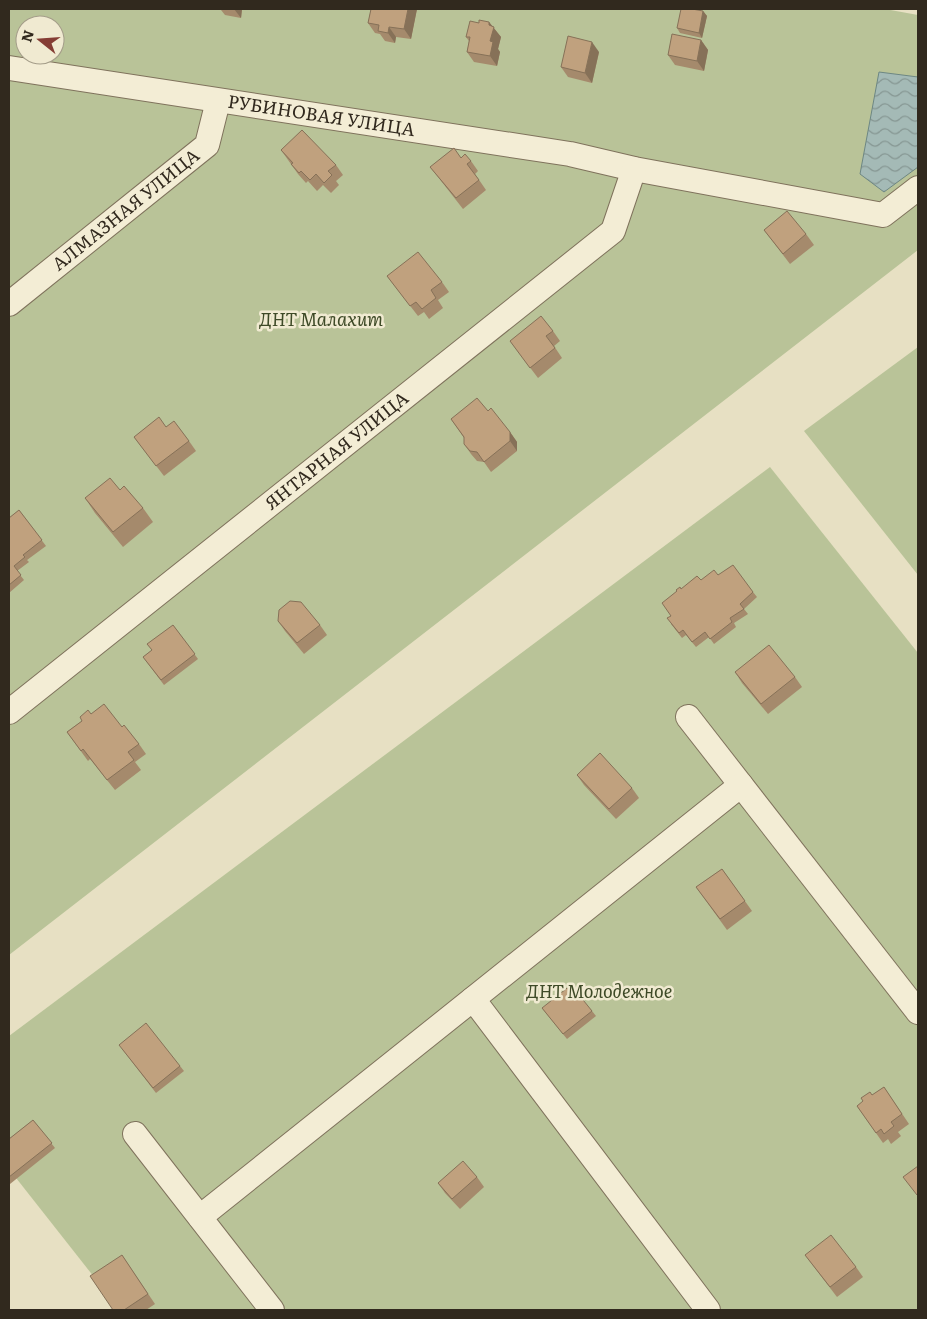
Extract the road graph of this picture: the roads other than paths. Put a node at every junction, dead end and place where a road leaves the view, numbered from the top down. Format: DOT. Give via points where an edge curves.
graph roads {
  1 [pos="9,68"];
  2 [pos="218,101"];
  3 [pos="634,169"];
  4 [pos="918,188"];
  5 [pos="9,304"];
  6 [pos="9,712"];
  7 [pos="688,717"];
  8 [pos="741,785"];
  9 [pos="474,998"];
  10 [pos="918,1012"];
  11 [pos="135,1134"];
  12 [pos="200,1217"];
  13 [pos="272,1310"];
  14 [pos="708,1310"];
  1 -- 2 [label="street, РУБИНОВАЯ УЛИЦА"];
  2 -- 3 [label="street, РУБИНОВАЯ УЛИЦА" via="570,154"];
  2 -- 5 [label="street, АЛМАЗНАЯ УЛИЦА" via="206,145"];
  3 -- 4 [label="street, РУБИНОВАЯ УЛИЦА" via="883,216"];
  3 -- 6 [label="street, ЯНТАРНАЯ УЛИЦА" via="612,231"];
  7 -- 8 [label="street"];
  8 -- 9 [label="street"];
  8 -- 10 [label="street"];
  9 -- 12 [label="street"];
  9 -- 14 [label="street"];
  11 -- 12 [label="street"];
  12 -- 13 [label="street"];
}
